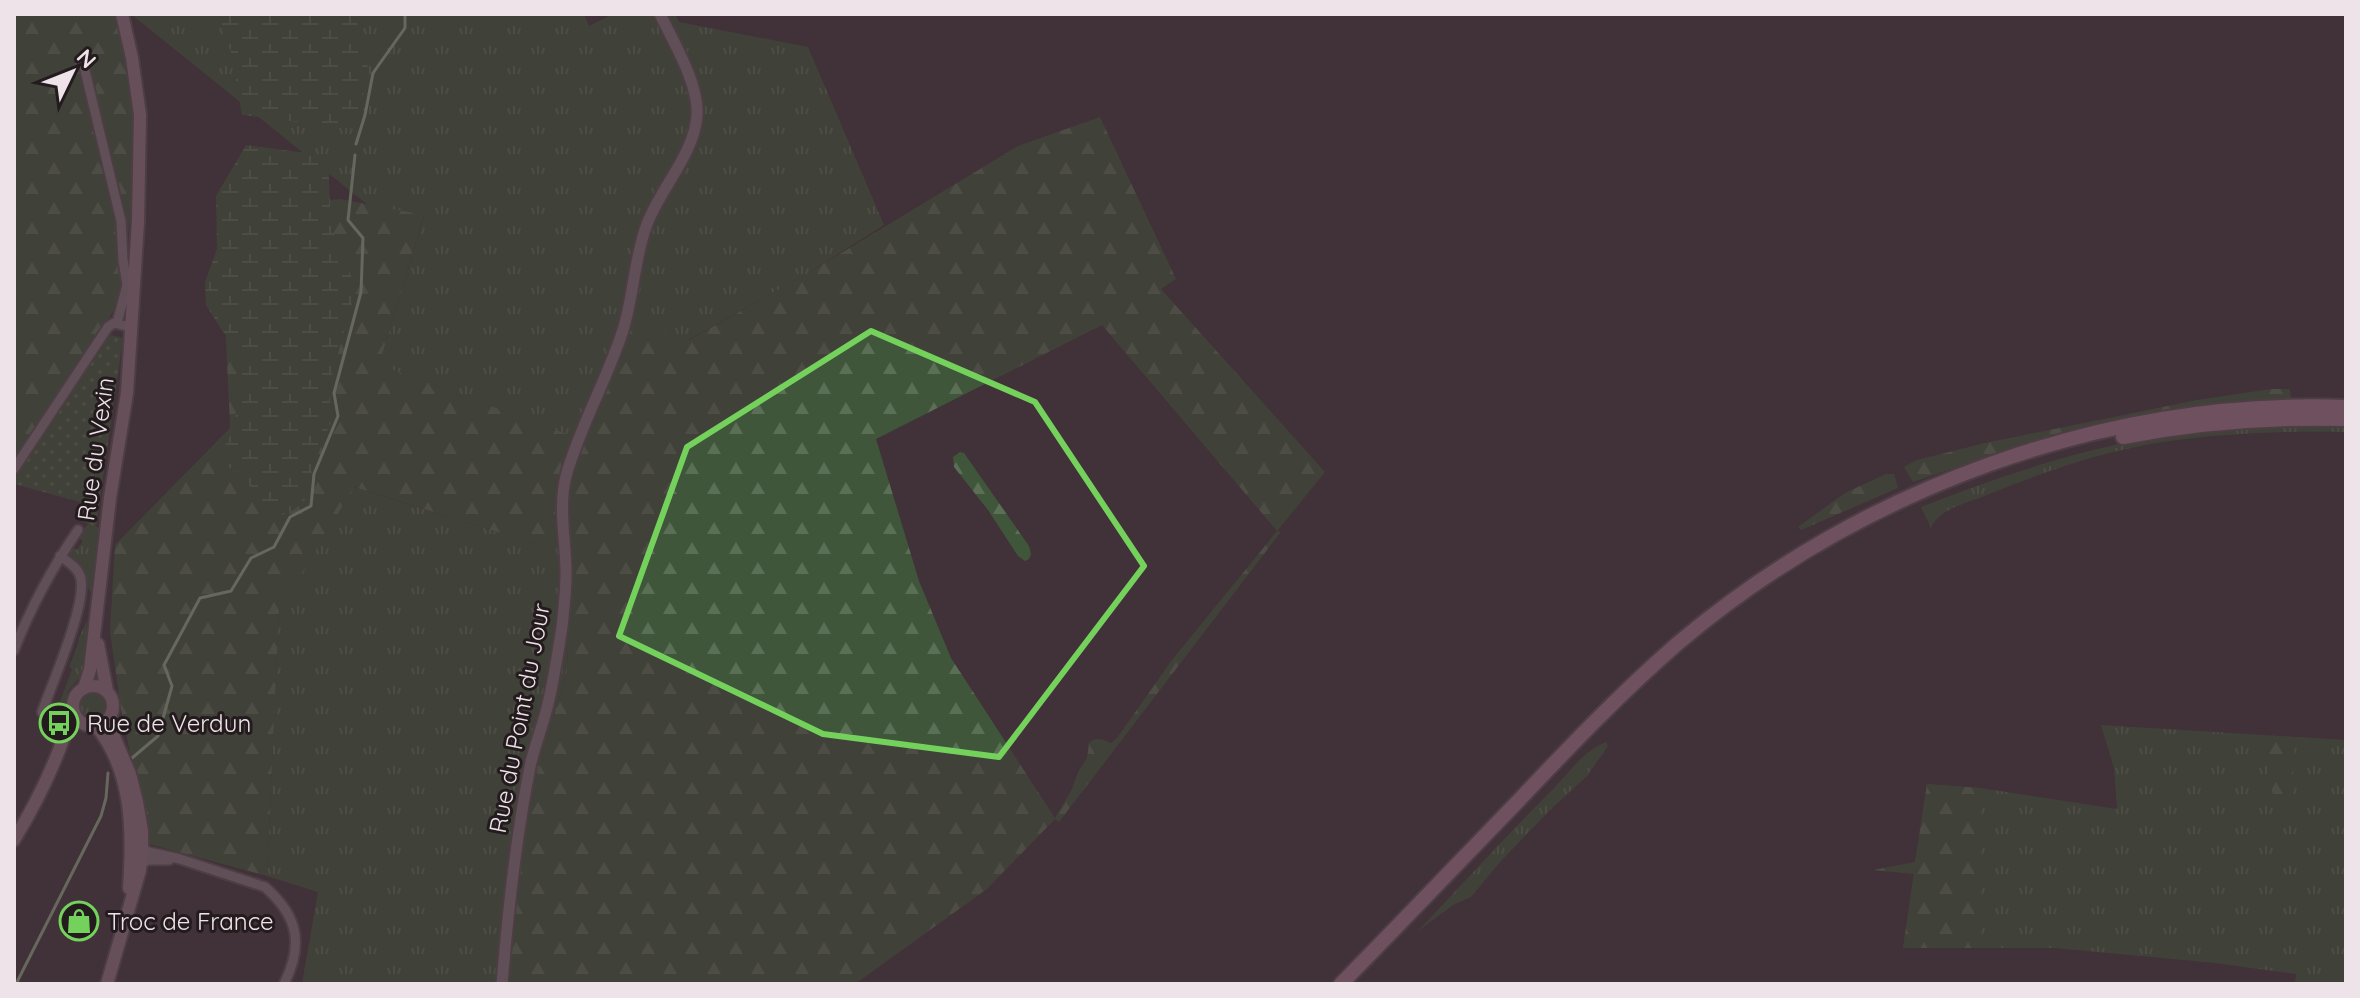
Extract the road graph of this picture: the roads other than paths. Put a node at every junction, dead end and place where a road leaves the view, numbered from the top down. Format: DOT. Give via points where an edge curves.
graph roads {
  1 [pos="122,14"];
  2 [pos="660,14"];
  3 [pos="83,62"];
  4 [pos="130,276"];
  5 [pos="124,325"];
  6 [pos="2346,407"];
  7 [pos="2346,419"];
  8 [pos="14,469"];
  9 [pos="78,530"];
  10 [pos="60,556"];
  11 [pos="80,591"];
  12 [pos="79,603"];
  13 [pos="96,615"];
  14 [pos="14,650"];
  15 [pos="84,688"];
  16 [pos="107,691"];
  17 [pos="73,708"];
  18 [pos="42,712"];
  19 [pos="110,718"];
  20 [pos="91,726"];
  21 [pos="66,733"];
  22 [pos="131,837"];
  23 [pos="14,840"];
  24 [pos="142,849"];
  25 [pos="180,859"];
  26 [pos="141,864"];
  27 [pos="127,911"];
  28 [pos="107,984"];
  29 [pos="284,984"];
  30 [pos="502,984"];
  31 [pos="1341,984"];
  32 [pos="1352,984"];
  1 -- 4 [label="main road, Rue du Vexin" via="140,115"];
  2 -- 30 [label="street, Rue du Point du Jour" via="681,56 698,112 694,134 648,221 622,333 565,479 562,624 523,802"];
  3 -- 4 [label="street"];
  4 -- 5 [label="main road, Rue du Vexin"];
  5 -- 8 [label="street" via="108,327"];
  5 -- 13 [label="main road, Rue du Vexin" via="127,393"];
  6 -- 31 [label="main road" via="2216,411 2073,439 1961,476 1804,553 1714,615 1622,694"];
  7 -- 32 [label="main road" via="2220,423 2083,446 1960,485 1836,544 1725,616 1651,679"];
  9 -- 10 [label="street"];
  10 -- 11 [label="street" via="76,569"];
  10 -- 14 [label="street"];
  11 -- 12 [label="street"];
  11 -- 13 [label="street"];
  12 -- 13 [label="street"];
  12 -- 18 [label="street"];
  13 -- 15 [label="main road, Rue du Vexin"];
  13 -- 16 [label="main road"];
  15 -- 16 [label="main road"];
  15 -- 17 [label="main road"];
  16 -- 19 [label="main road" via="114,707"];
  17 -- 20 [label="main road" via="79,721"];
  17 -- 21 [label="main road"];
  19 -- 20 [label="main road"];
  19 -- 24 [label="main road" via="137,802"];
  20 -- 21 [label="main road"];
  20 -- 22 [label="main road" via="107,739 118,764"];
  21 -- 23 [label="main road"];
  22 -- 24 [label="street"];
  22 -- 27 [label="main road"];
  24 -- 25 [label="street"];
  24 -- 26 [label="main road"];
  25 -- 26 [label="street"];
  25 -- 29 [label="street" via="265,887 276,896 295,935"];
  26 -- 27 [label="main road"];
  27 -- 28 [label="main road"];
}
